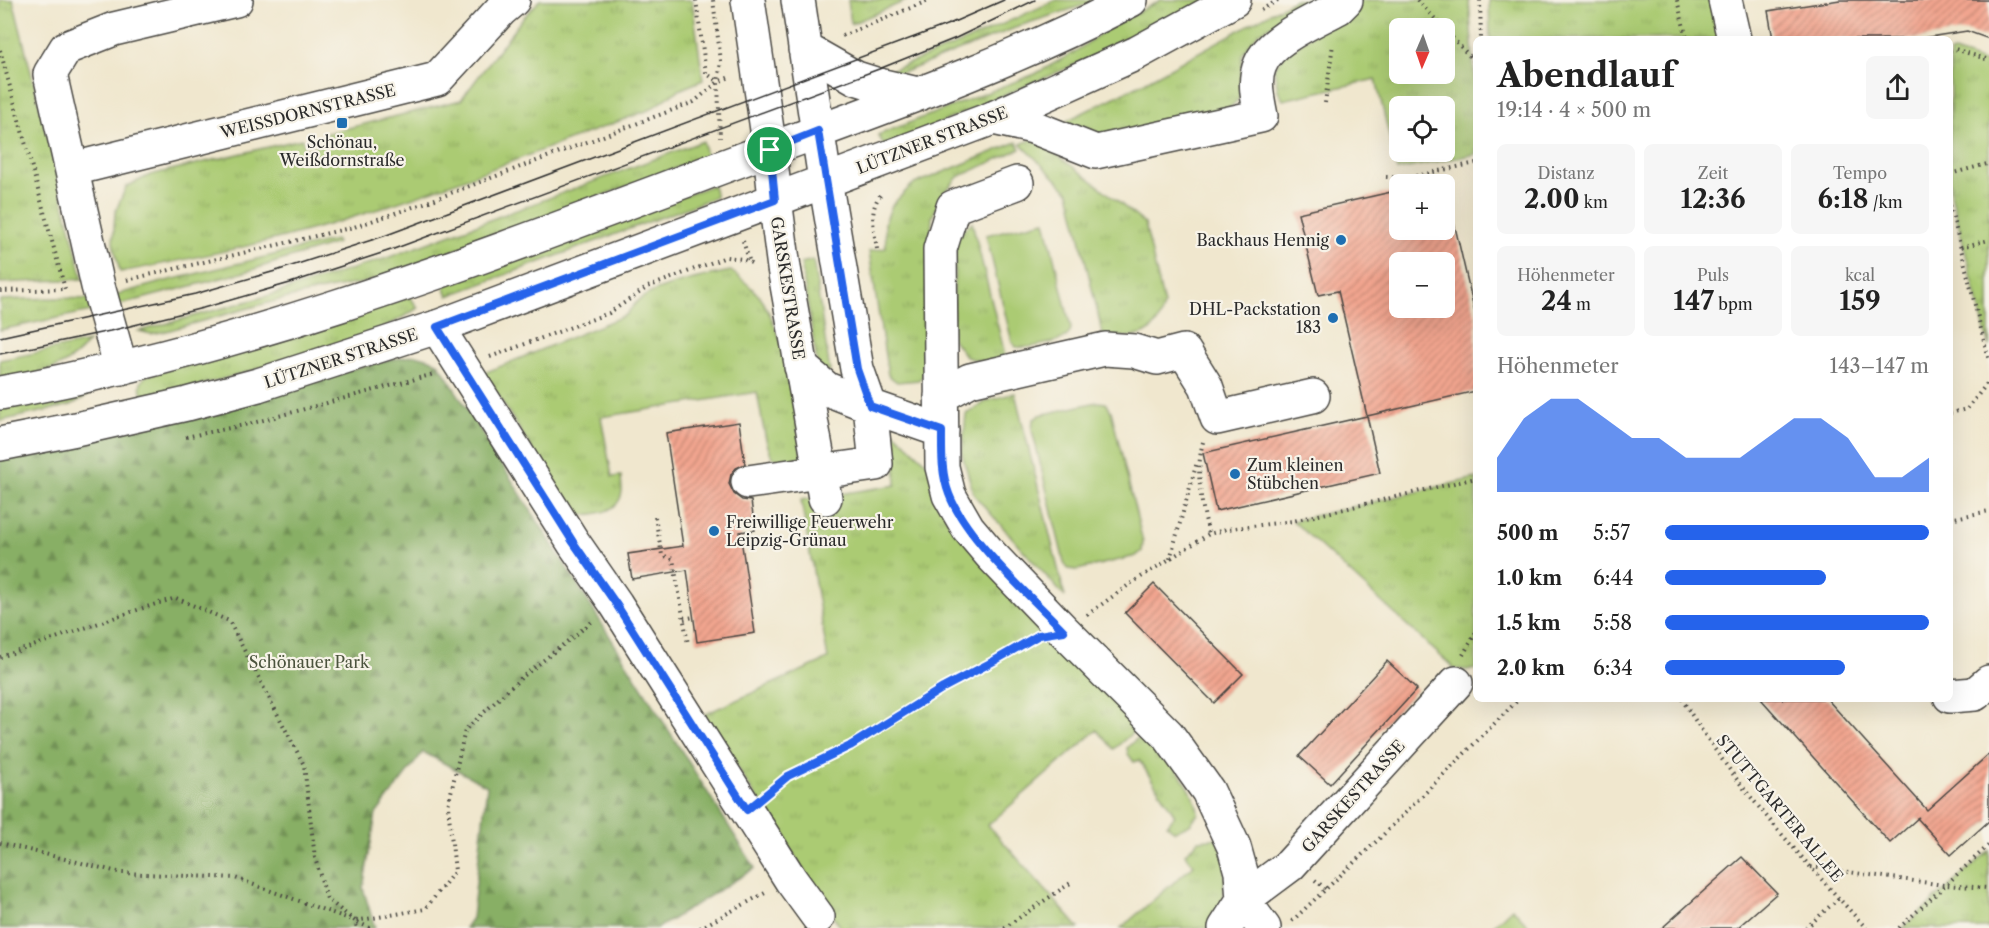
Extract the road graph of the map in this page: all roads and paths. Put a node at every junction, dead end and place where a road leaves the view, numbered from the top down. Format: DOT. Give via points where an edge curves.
graph roads {
  1 [pos="236,0"];
  2 [pos="513,0"];
  3 [pos="696,0"];
  4 [pos="713,0"];
  5 [pos="748,0"];
  6 [pos="798,0"];
  7 [pos="930,0"];
  8 [pos="1131,0"];
  9 [pos="1234,0"];
  10 [pos="1417,0"];
  11 [pos="1480,0"];
  12 [pos="1677,0"];
  13 [pos="1725,0"];
  14 [pos="1342,4"];
  15 [pos="1434,18"];
  16 [pos="1481,36"];
  17 [pos="1686,36"];
  18 [pos="1733,36"];
  19 [pos="1455,41"];
  20 [pos="819,44"];
  21 [pos="1953,49"];
  22 [pos="0,50"];
  23 [pos="1473,60"];
  24 [pos="1989,60"];
  25 [pos="718,82"];
  26 [pos="918,94"];
  27 [pos="1325,103"];
  28 [pos="993,118"];
  29 [pos="818,131"];
  30 [pos="719,134"];
  31 [pos="770,150"];
  32 [pos="1473,165"];
  33 [pos="1989,165"];
  34 [pos="73,169"];
  35 [pos="1953,173"];
  36 [pos="1386,177"];
  37 [pos="825,180"];
  38 [pos="1017,183"];
  39 [pos="885,191"];
  40 [pos="775,200"];
  41 [pos="1953,216"];
  42 [pos="1989,240"];
  43 [pos="1961,247"];
  44 [pos="877,249"];
  45 [pos="749,261"];
  46 [pos="122,281"];
  47 [pos="65,289"];
  48 [pos="75,289"];
  49 [pos="0,291"];
  50 [pos="437,327"];
  51 [pos="1989,361"];
  52 [pos="463,367"];
  53 [pos="801,367"];
  54 [pos="121,368"];
  55 [pos="1989,381"];
  56 [pos="0,393"];
  57 [pos="941,396"];
  58 [pos="1313,396"];
  59 [pos="870,406"];
  60 [pos="1953,412"];
  61 [pos="1217,418"];
  62 [pos="0,427"];
  63 [pos="942,431"];
  64 [pos="0,444"];
  65 [pos="1200,454"];
  66 [pos="1473,479"];
  67 [pos="748,483"];
  68 [pos="823,485"];
  69 [pos="1989,511"];
  70 [pos="655,518"];
  71 [pos="1953,518"];
  72 [pos="1209,534"];
  73 [pos="1170,560"];
  74 [pos="616,604"];
  75 [pos="694,617"];
  76 [pos="684,619"];
  77 [pos="1072,625"];
  78 [pos="688,644"];
  79 [pos="0,657"];
  80 [pos="1989,682"];
  81 [pos="1456,683"];
  82 [pos="1953,696"];
  83 [pos="1516,702"];
  84 [pos="1684,702"];
  85 [pos="747,810"];
  86 [pos="0,843"];
  87 [pos="1989,845"];
  88 [pos="1811,867"];
  89 [pos="791,880"];
  90 [pos="1072,882"];
  91 [pos="1944,885"];
  92 [pos="1989,888"];
  93 [pos="1839,898"];
  94 [pos="1243,900"];
  95 [pos="818,917"];
  96 [pos="355,921"];
  97 [pos="357,928"];
  98 [pos="369,928"];
  99 [pos="700,928"];
  100 [pos="1004,928"];
  101 [pos="1225,928"];
  102 [pos="1264,928"];
  103 [pos="1285,928"];
  104 [pos="1806,928"];
  105 [pos="1866,928"];
  106 [pos="1899,928"];
  1 -- 34 [label="main road" via="114,29 66,48 50,74"];
  2 -- 34 [label="main road, WEISSDORNSTRASSE" via="437,79"];
  3 -- 25 [label="path" via="706,73"];
  4 -- 25 [label="path" via="721,61"];
  5 -- 31 [label="main road, GARSKESTRASSE"];
  6 -- 20 [label="main road"];
  7 -- 20 [label="path"];
  8 -- 26 [label="main road" via="1043,44"];
  9 -- 28 [label="main road, LÜTZNER STRASSE" via="1137,52"];
  10 -- 15 [label="path"];
  11 -- 16 [label="path"];
  12 -- 17 [label="path"];
  13 -- 18 [label="main road"];
  14 -- 27 [label="path"];
  14 -- 28 [label="main road" via="1277,42 1269,51 1259,66 1256,93 1261,116 1096,152 1033,127"];
  19 -- 23 [label="path"];
  20 -- 26 [label="main road" via="856,78"];
  20 -- 29 [label="main road"];
  21 -- 24 [label="path"];
  22 -- 47 [label="path"];
  25 -- 30 [label="path"];
  25 -- 46 [label="path" via="694,102 354,227"];
  26 -- 29 [label="main road"];
  28 -- 37 [label="main road, LÜTZNER STRASSE"];
  29 -- 31 [label="main road"];
  29 -- 37 [label="main road"];
  31 -- 40 [label="main road, GARSKESTRASSE"];
  31 -- 54 [label="main road" via="379,294"];
  32 -- 36 [label="path" via="1406,178"];
  33 -- 35 [label="path"];
  34 -- 54 [label="main road"];
  37 -- 40 [label="main road, LÜTZNER STRASSE"];
  37 -- 59 [label="main road" via="857,369"];
  38 -- 57 [label="main road" via="953,207 940,249"];
  39 -- 44 [label="path" via="876,200 873,217"];
  40 -- 50 [label="main road, LÜTZNER STRASSE"];
  40 -- 53 [label="main road, GARSKESTRASSE"];
  41 -- 43 [label="path"];
  42 -- 43 [label="path"];
  43 -- 51 [label="path"];
  45 -- 52 [label="path" via="726,257 648,286 609,313"];
  47 -- 48 [label="path"];
  47 -- 49 [label="path"];
  50 -- 52 [label="main road"];
  50 -- 64 [label="main road, LÜTZNER STRASSE" via="258,385"];
  52 -- 74 [label="main road"];
  53 -- 59 [label="main road, GARSKESTRASSE" via="827,389"];
  53 -- 68 [label="main road"];
  54 -- 56 [label="main road"];
  54 -- 62 [label="main road" via="126,386 106,403"];
  55 -- 60 [label="path" via="1967,409"];
  57 -- 61 [label="main road" via="970,380 1105,349 1157,358 1184,351 1206,386"];
  57 -- 63 [label="main road"];
  58 -- 61 [label="main road"];
  59 -- 63 [label="main road, GARSKESTRASSE"];
  59 -- 68 [label="main road" via="876,464"];
  61 -- 65 [label="path" via="1204,437"];
  63 -- 77 [label="main road" via="942,468 949,495 968,528 991,555"];
  65 -- 72 [label="path" via="1200,489"];
  65 -- 73 [label="path"];
  66 -- 72 [label="path" via="1293,521"];
  67 -- 68 [label="main road"];
  69 -- 71 [label="path"];
  70 -- 76 [label="path" via="662,555 673,559"];
  72 -- 73 [label="path"];
  73 -- 77 [label="path"];
  74 -- 85 [label="main road"];
  74 -- 96 [label="path" via="520,678 465,730 448,806 454,871 425,909"];
  75 -- 76 [label="path"];
  76 -- 78 [label="path"];
  77 -- 85 [label="path" via="1039,635 850,746 788,776"];
  77 -- 94 [label="main road" via="1168,735 1208,791 1234,847"];
  79 -- 96 [label="path" via="176,598 229,621 304,765 315,858 327,899"];
  80 -- 82 [label="main road" via="1975,694"];
  81 -- 94 [label="main road, GARSKESTRASSE" via="1290,865"];
  83 -- 103 [label="path"];
  84 -- 88 [label="path, STUTTGARTER ALLEE" via="1749,795"];
  85 -- 89 [label="main road"];
  86 -- 96 [label="path" via="122,873 235,878"];
  87 -- 91 [label="path"];
  88 -- 91 [label="path"];
  88 -- 93 [label="path, STUTTGARTER ALLEE"];
  89 -- 95 [label="main road"];
  89 -- 99 [label="path"];
  90 -- 100 [label="path"];
  91 -- 92 [label="path"];
  91 -- 106 [label="path"];
  93 -- 104 [label="path"];
  93 -- 105 [label="path, STUTTGARTER ALLEE"];
  94 -- 101 [label="main road, GARSKESTRASSE"];
  94 -- 102 [label="main road"];
  96 -- 97 [label="path"];
  96 -- 98 [label="path"];
}
